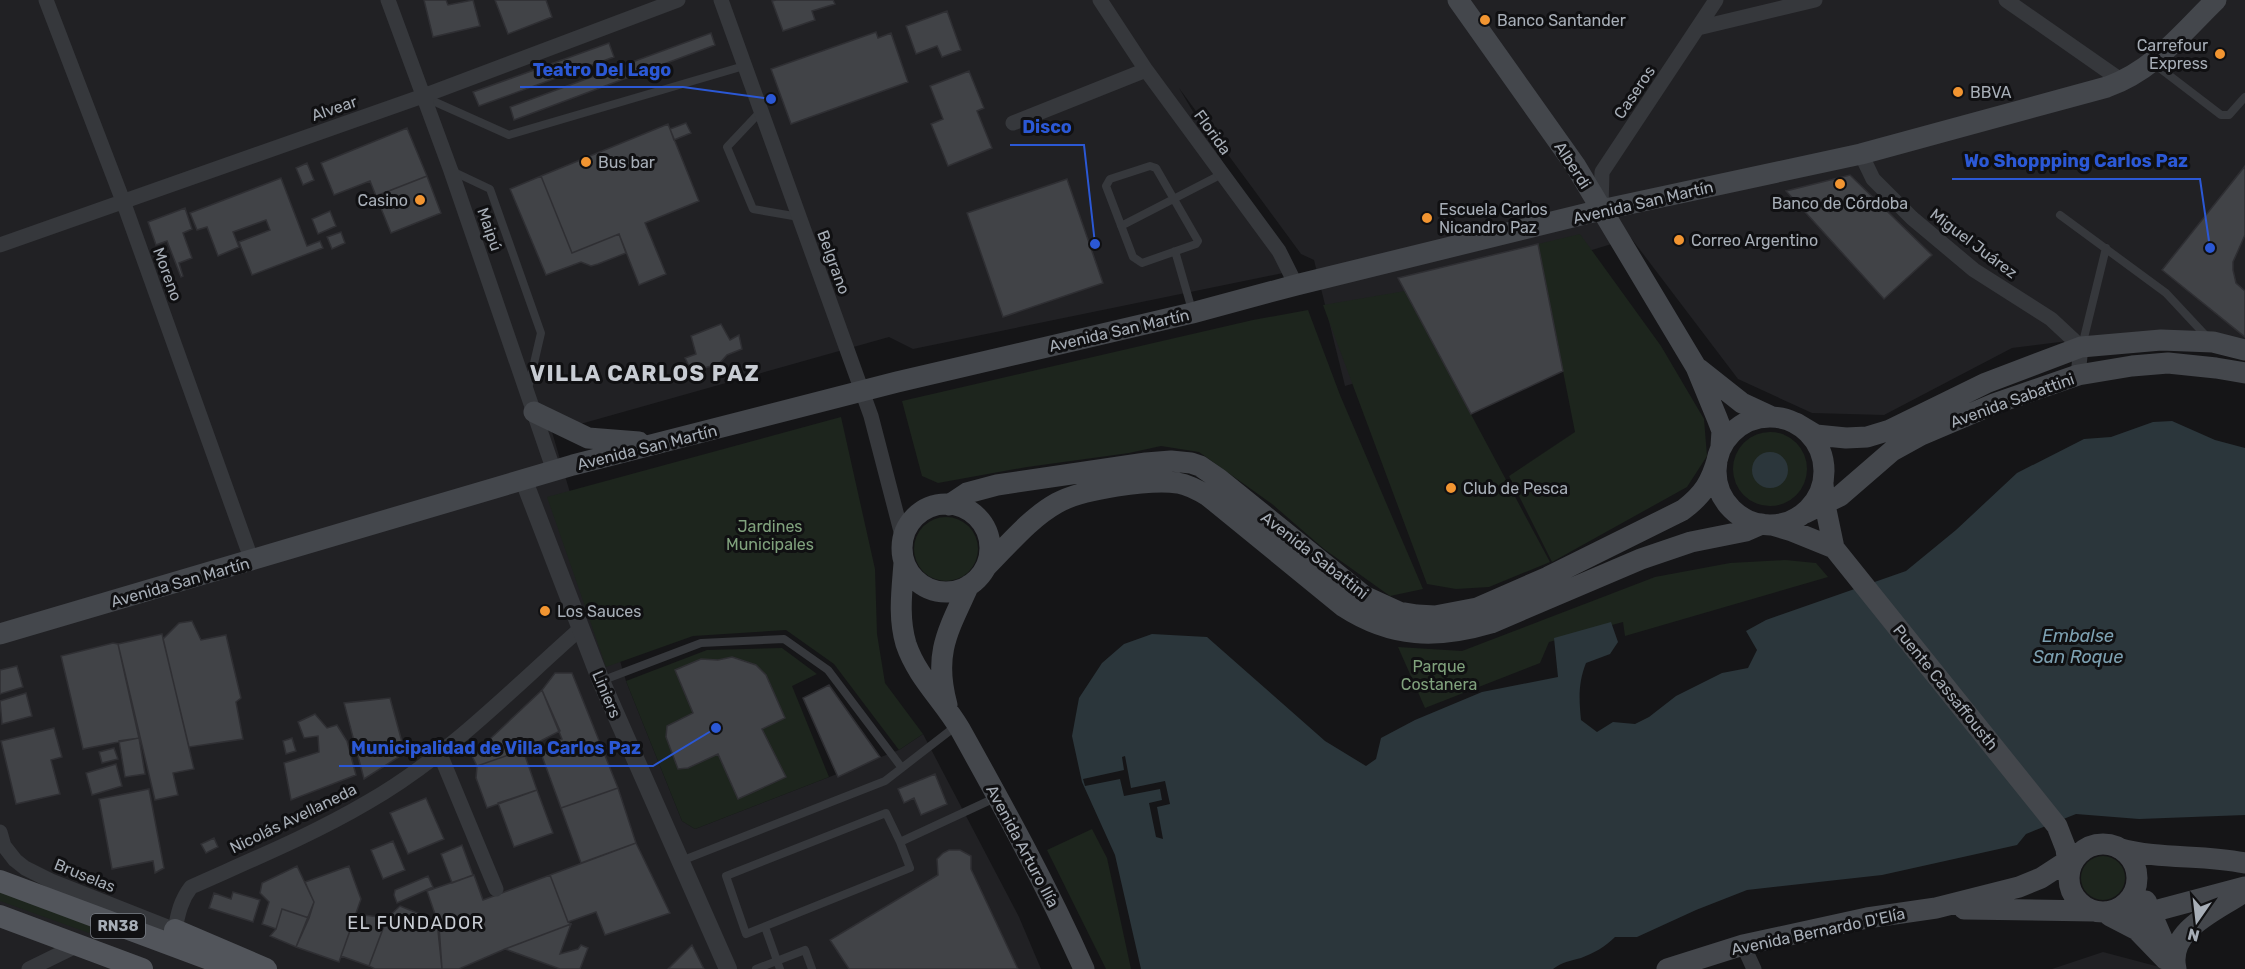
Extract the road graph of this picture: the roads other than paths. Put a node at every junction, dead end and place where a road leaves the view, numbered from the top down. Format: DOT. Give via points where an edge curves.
graph roads {
  1 [pos="46,0"];
  2 [pos="388,0"];
  3 [pos="678,0"];
  4 [pos="721,0"];
  5 [pos="1100,0"];
  6 [pos="1458,0"];
  7 [pos="1716,0"];
  8 [pos="1815,0"];
  9 [pos="2006,0"];
  10 [pos="2216,0"];
  11 [pos="1698,27"];
  12 [pos="2153,63"];
  13 [pos="744,66"];
  14 [pos="1146,70"];
  15 [pos="2122,81"];
  16 [pos="423,96"];
  17 [pos="2245,98"];
  18 [pos="762,110"];
  19 [pos="1012,123"];
  20 [pos="1861,154"];
  21 [pos="452,171"];
  22 [pos="1222,174"];
  23 [pos="1173,198"];
  24 [pos="123,201"];
  25 [pos="1601,210"];
  26 [pos="2060,214"];
  27 [pos="799,217"];
  28 [pos="1121,226"];
  29 [pos="0,245"];
  30 [pos="2106,248"];
  31 [pos="1175,251"];
  32 [pos="1296,285"];
  33 [pos="1192,313"];
  34 [pos="2213,342"];
  35 [pos="2081,346"];
  36 [pos="2245,350"];
  37 [pos="1696,367"];
  38 [pos="2245,374"];
  39 [pos="2078,375"];
  40 [pos="862,391"];
  41 [pos="531,402"];
  42 [pos="1770,416"];
  43 [pos="1796,423"];
  44 [pos="664,443"];
  45 [pos="1720,452"];
  46 [pos="554,471"];
  47 [pos="524,481"];
  48 [pos="1824,494"];
  49 [pos="949,505"];
  50 [pos="1767,524"];
  51 [pos="903,539"];
  52 [pos="1834,548"];
  53 [pos="252,561"];
  54 [pos="904,562"];
  55 [pos="986,567"];
  56 [pos="969,585"];
  57 [pos="580,629"];
  58 [pos="0,634"];
  59 [pos="601,681"];
  60 [pos="953,718"];
  61 [pos="440,754"];
  62 [pos="902,768"];
  63 [pos="998,797"];
  64 [pos="2057,826"];
  65 [pos="0,832"];
  66 [pos="900,842"];
  67 [pos="2088,855"];
  68 [pos="680,862"];
  69 [pos="2245,863"];
  70 [pos="2136,880"];
  71 [pos="0,881"];
  72 [pos="2245,887"];
  73 [pos="496,889"];
  74 [pos="2245,892"];
  75 [pos="1936,908"];
  76 [pos="2102,911"];
  77 [pos="2151,912"];
  78 [pos="0,916"];
  79 [pos="765,927"];
  80 [pos="175,930"];
  81 [pos="78,945"];
  82 [pos="1743,945"];
  83 [pos="777,960"];
  84 [pos="30,969"];
  85 [pos="142,969"];
  86 [pos="191,969"];
  87 [pos="236,969"];
  88 [pos="266,969"];
  89 [pos="729,969"];
  90 [pos="756,969"];
  91 [pos="780,969"];
  92 [pos="812,969"];
  93 [pos="1084,969"];
  94 [pos="1667,969"];
  95 [pos="1754,969"];
  96 [pos="2175,969"];
  1 -- 24 [label="street, Moreno"];
  2 -- 16 [label="street, Maipú"];
  3 -- 16 [label="street, Alvear"];
  4 -- 13 [label="street, Belgrano"];
  5 -- 14 [label="street, Florida"];
  6 -- 25 [label="main road, Alberdi" via="1575,165"];
  7 -- 11 [label="street, Caseros"];
  8 -- 11 [label="street"];
  9 -- 15 [label="street"];
  10 -- 12 [label="main road, Avenida San Martín"];
  11 -- 25 [label="street, Caseros" via="1602,172"];
  12 -- 15 [label="main road, Avenida San Martín"];
  12 -- 17 [label="lane" via="2220,115 2229,115"];
  13 -- 16 [label="lane" via="509,135"];
  13 -- 18 [label="street, Belgrano"];
  14 -- 19 [label="street"];
  14 -- 22 [label="street, Florida"];
  15 -- 20 [label="main road, Avenida San Martín"];
  16 -- 21 [label="street, Maipú"];
  16 -- 24 [label="street, Alvear"];
  18 -- 27 [label="street, Belgrano"];
  18 -- 27 [label="lane" via="727,147 753,209"];
  20 -- 25 [label="main road, Avenida San Martín"];
  20 -- 35 [label="street, Miguel Juárez" via="1873,179 1912,218 1974,270 2051,319"];
  21 -- 41 [label="street, Maipú"];
  21 -- 41 [label="lane" via="490,189 542,333"];
  22 -- 23 [label="lane"];
  22 -- 32 [label="street, Florida" via="1279,250"];
  23 -- 28 [label="lane"];
  23 -- 28 [label="lane" via="1154,167 1110,179 1106,186"];
  23 -- 31 [label="lane" via="1198,239 1196,244"];
  24 -- 29 [label="street, Alvear"];
  24 -- 53 [label="street, Moreno"];
  25 -- 32 [label="main road, Avenida San Martín"];
  25 -- 37 [label="main road, Alberdi"];
  26 -- 30 [label="lane"];
  27 -- 40 [label="street, Belgrano"];
  28 -- 31 [label="lane" via="1137,262"];
  30 -- 34 [label="lane" via="2166,293"];
  30 -- 35 [label="lane"];
  31 -- 33 [label="lane"];
  32 -- 33 [label="main road, Avenida San Martín"];
  33 -- 40 [label="main road, Avenida San Martín"];
  34 -- 35 [label="main road, Avenida Sabattini" via="2162,340"];
  34 -- 36 [label="main road, Avenida Sabattini"];
  35 -- 39 [label="street"];
  35 -- 43 [label="main road, Avenida Sabattini" via="1986,383 1890,430 1846,438 1815,435"];
  37 -- 42 [label="main road, Alberdi" via="1742,404"];
  37 -- 45 [label="main road, Alberdi" via="1722,431"];
  38 -- 39 [label="main road, Avenida Sabattini" via="2168,363"];
  39 -- 48 [label="main road, Avenida Sabattini" via="1921,435 1892,451 1840,496"];
  40 -- 44 [label="main road, Avenida San Martín"];
  40 -- 51 [label="street, Belgrano"];
  41 -- 44 [label="main road" via="588,438"];
  41 -- 46 [label="street, Maipú"];
  42 -- 43 [label="main road"];
  42 -- 45 [label="main road" via="1742,424 1730,434"];
  43 -- 48 [label="main road" via="1818,444 1823,459"];
  44 -- 46 [label="main road, Avenida San Martín"];
  45 -- 49 [label="main road, Avenida Sabattini" via="1704,491 1683,510 1477,608 1435,616 1400,612 1364,596 1219,479 1191,463 1146,463 998,485 967,493"];
  45 -- 50 [label="main road" via="1716,470 1721,495 1738,514"];
  46 -- 47 [label="main road, Avenida San Martín"];
  47 -- 53 [label="main road, Avenida San Martín"];
  47 -- 57 [label="street, Liniers"];
  48 -- 50 [label="main road, Avenida Sabattini" via="1794,519"];
  48 -- 52 [label="main road, Puente Cassaffousth"];
  49 -- 51 [label="main road" via="936,505 920,514 907,527"];
  49 -- 55 [label="main road" via="963,508 984,526 990,554"];
  50 -- 52 [label="main road, Puente Cassaffousth"];
  50 -- 55 [label="main road, Avenida Sabattini" via="1641,559 1491,623 1427,634 1380,626 1344,607 1208,496 1176,483 1102,489 1069,497 1045,511"];
  51 -- 54 [label="main road"];
  52 -- 64 [label="main road, Puente Cassaffousth"];
  53 -- 58 [label="main road, Avenida San Martín"];
  54 -- 56 [label="main road" via="910,574 931,590 957,591"];
  54 -- 60 [label="main road" via="901,624 906,643 913,662"];
  55 -- 56 [label="main road"];
  56 -- 60 [label="main road" via="943,646 940,664"];
  57 -- 59 [label="street, Liniers"];
  57 -- 61 [label="street, Nicolás Avellaneda"];
  59 -- 62 [label="lane" via="701,643 784,639 828,670"];
  59 -- 68 [label="street, Liniers"];
  60 -- 62 [label="lane"];
  60 -- 63 [label="main road, Avenida Arturo Ilía"];
  61 -- 73 [label="street"];
  61 -- 80 [label="street, Nicolás Avellaneda" via="369,802 191,887 178,910"];
  62 -- 68 [label="lane" via="885,781"];
  63 -- 66 [label="lane"];
  63 -- 93 [label="main road, Avenida Arturo Ilía"];
  64 -- 67 [label="main road, Puente Cassaffousth"];
  64 -- 67 [label="main road, Puente Cassaffousth"];
  65 -- 80 [label="street, Bruselas" via="4,846 25,868"];
  66 -- 79 [label="lane" via="910,868"];
  66 -- 79 [label="lane" via="886,813 726,876 746,934"];
  67 -- 69 [label="main road" via="2190,856"];
  67 -- 70 [label="main road" via="2131,859"];
  67 -- 75 [label="main road, Avenida Bernardo D'Elía" via="2019,887"];
  67 -- 76 [label="main road" via="2072,894 2086,908"];
  68 -- 89 [label="street, Liniers"];
  70 -- 76 [label="main road" via="2125,903"];
  70 -- 77 [label="main road"];
  71 -- 87 [label="main road, RN38"];
  72 -- 77 [label="main road, Avenida Bernardo D'Elía"];
  74 -- 96 [label="main road" via="2183,935 2175,949"];
  75 -- 76 [label="main road, Avenida Bernardo D'Elía"];
  75 -- 82 [label="main road, Avenida Bernardo D'Elía"];
  76 -- 77 [label="main road, Avenida Bernardo D'Elía"];
  76 -- 96 [label="main road" via="2145,936"];
  77 -- 96 [label="main road"];
  78 -- 81 [label="main road, RN38"];
  79 -- 83 [label="lane"];
  80 -- 88 [label="main road"];
  81 -- 84 [label="street"];
  81 -- 85 [label="main road, RN38"];
  81 -- 86 [label="main road" via="112,940"];
  82 -- 94 [label="main road, Avenida Bernardo D'Elía"];
  82 -- 95 [label="street"];
  83 -- 90 [label="lane"];
  83 -- 91 [label="lane"];
  83 -- 92 [label="lane" via="805,950"];
}
